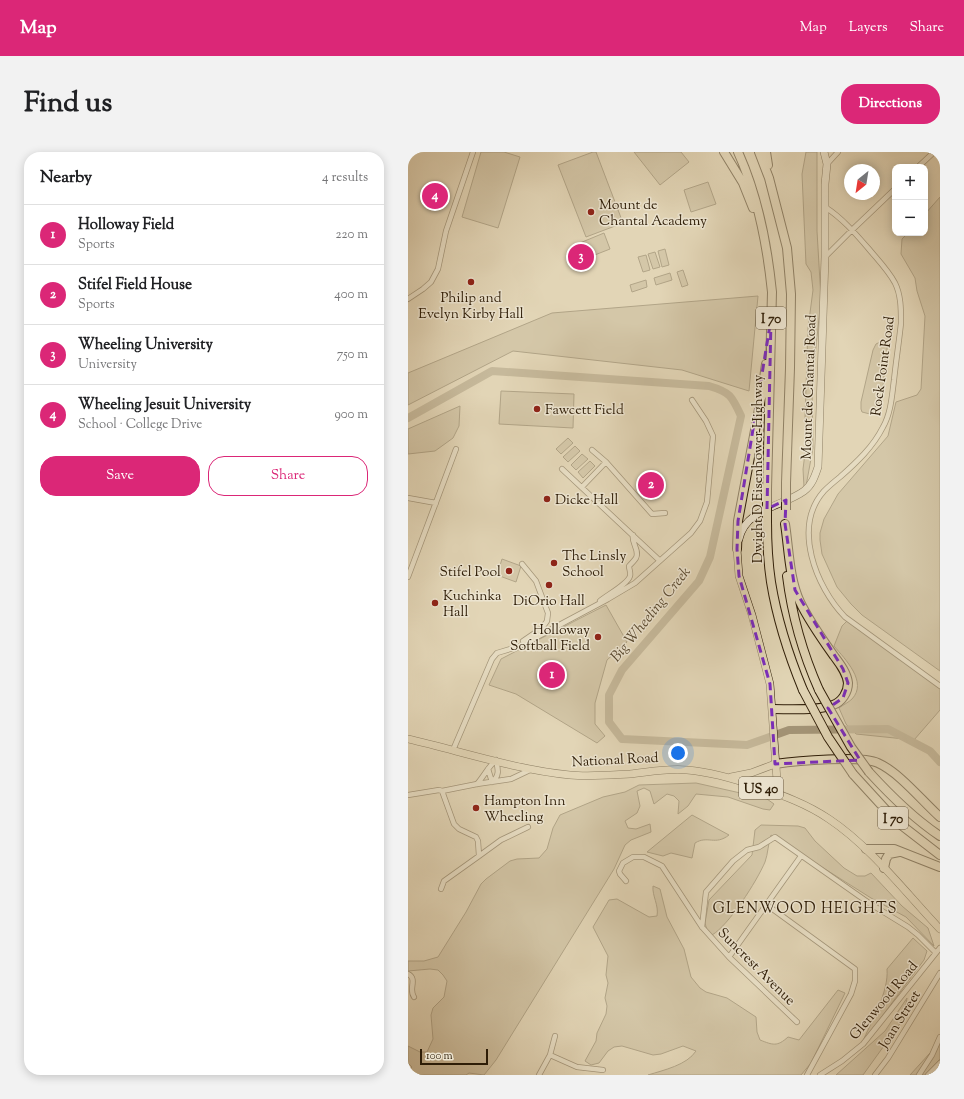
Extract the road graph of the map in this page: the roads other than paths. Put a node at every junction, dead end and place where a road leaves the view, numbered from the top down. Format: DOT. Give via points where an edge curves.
graph roads {
  1 [pos="473,152"];
  2 [pos="724,152"];
  3 [pos="738,152"];
  4 [pos="759,152"];
  5 [pos="766,152"];
  6 [pos="824,152"];
  7 [pos="838,152"];
  8 [pos="934,152"];
  9 [pos="827,164"];
  10 [pos="921,164"];
  11 [pos="769,178"];
  12 [pos="892,192"];
  13 [pos="825,207"];
  14 [pos="852,230"];
  15 [pos="764,237"];
  16 [pos="825,257"];
  17 [pos="408,299"];
  18 [pos="771,320"];
  19 [pos="692,400"];
  20 [pos="456,449"];
  21 [pos="592,450"];
  22 [pos="606,462"];
  23 [pos="562,470"];
  24 [pos="582,487"];
  25 [pos="408,498"];
  26 [pos="436,503"];
  27 [pos="665,513"];
  28 [pos="785,524"];
  29 [pos="633,535"];
  30 [pos="737,549"];
  31 [pos="659,560"];
  32 [pos="522,564"];
  33 [pos="409,571"];
  34 [pos="408,577"];
  35 [pos="596,605"];
  36 [pos="512,648"];
  37 [pos="940,686"];
  38 [pos="773,712"];
  39 [pos="408,739"];
  40 [pos="453,750"];
  41 [pos="496,760"];
  42 [pos="775,761"];
  43 [pos="488,769"];
  44 [pos="532,769"];
  45 [pos="730,777"];
  46 [pos="492,782"];
  47 [pos="477,784"];
  48 [pos="442,791"];
  49 [pos="778,794"];
  50 [pos="408,795"];
  51 [pos="940,817"];
  52 [pos="528,826"];
  53 [pos="940,836"];
  54 [pos="866,848"];
  55 [pos="904,852"];
  56 [pos="940,855"];
  57 [pos="479,856"];
  58 [pos="801,856"];
  59 [pos="940,867"];
  60 [pos="884,868"];
  61 [pos="626,881"];
  62 [pos="441,889"];
  63 [pos="767,905"];
  64 [pos="702,927"];
  65 [pos="940,929"];
  66 [pos="940,948"];
  67 [pos="936,953"];
  68 [pos="729,957"];
  69 [pos="940,973"];
  70 [pos="408,974"];
  71 [pos="414,997"];
  72 [pos="797,1022"];
  73 [pos="555,1036"];
  74 [pos="940,1037"];
  75 [pos="550,1055"];
  76 [pos="940,1063"];
  77 [pos="603,1070"];
  78 [pos="539,1075"];
  79 [pos="806,1075"];
  80 [pos="820,1075"];
  81 [pos="875,1075"];
  82 [pos="919,1075"];
  83 [pos="928,1075"];
  1 -- 17 [label="street" via="446,231 438,269 431,282"];
  2 -- 15 [label="highway" via="743,183"];
  3 -- 15 [label="highway, Dwight D Eisenhower Highway / I 70" via="759,208"];
  4 -- 11 [label="highway, Dwight D Eisenhower Highway / I 70"];
  5 -- 11 [label="highway"];
  6 -- 9 [label="street, Mount de Chantal Road"];
  7 -- 9 [label="street"];
  8 -- 10 [label="street"];
  9 -- 13 [label="street, Mount de Chantal Road"];
  11 -- 28 [label="highway, Dwight D Eisenhower Highway / I 70, bridge" via="787,248 791,294"];
  12 -- 14 [label="street"];
  13 -- 14 [label="street, Rock Point Road"];
  13 -- 16 [label="street, Mount de Chantal Road"];
  14 -- 16 [label="street"];
  14 -- 37 [label="street, Rock Point Road" via="884,266 895,283 902,309 901,322 890,408 884,426 866,453 824,491 816,504 809,528 812,560 828,596 845,617"];
  15 -- 18 [label="highway, Dwight D Eisenhower Highway / I 70" via="772,292"];
  16 -- 30 [label="street, Mount de Chantal Road" via="818,467 811,484 804,491 755,515 745,524"];
  18 -- 30 [label="highway" via="762,393 736,533"];
  18 -- 56 [label="highway, Dwight D Eisenhower Highway / I 70, bridge" via="768,557 776,605 791,660 803,690 828,737 853,774 896,821"];
  19 -- 31 [label="street" via="713,436 707,502 700,521 691,533"];
  20 -- 26 [label="street"];
  21 -- 22 [label="street"];
  22 -- 24 [label="street"];
  22 -- 27 [label="street" via="652,514"];
  23 -- 24 [label="street"];
  24 -- 29 [label="street"];
  25 -- 26 [label="street"];
  26 -- 33 [label="street"];
  28 -- 38 [label="highway" via="790,570 800,603 842,668 848,683 843,698 832,705"];
  28 -- 53 [label="highway, Dwight D Eisenhower Highway / I 70, bridge" via="785,566 790,599 809,668 851,748 869,772 909,812"];
  29 -- 31 [label="street"];
  29 -- 35 [label="street" via="637,557 629,566 629,578"];
  30 -- 38 [label="main road, Mount de Chantal Road" via="739,576 770,684"];
  31 -- 35 [label="street" via="635,582"];
  32 -- 36 [label="street" via="536,581 548,613 548,621"];
  33 -- 34 [label="street"];
  35 -- 36 [label="street"];
  36 -- 40 [label="street" via="497,653 492,659"];
  38 -- 42 [label="main road, Mount de Chantal Road"];
  39 -- 40 [label="main road, National Road / US 40"];
  40 -- 41 [label="main road, National Road / US 40"];
  41 -- 43 [label="street"];
  41 -- 44 [label="main road, National Road / US 40"];
  41 -- 46 [label="street" via="498,771"];
  42 -- 45 [label="main road" via="751,773"];
  42 -- 49 [label="main road, Mount de Chantal Road"];
  42 -- 51 [label="highway" via="871,760 896,775"];
  43 -- 46 [label="street"];
  43 -- 47 [label="street"];
  44 -- 45 [label="main road, National Road / US 40" via="571,775 687,770"];
  44 -- 46 [label="street" via="511,779"];
  45 -- 49 [label="main road, National Road / US 40"];
  46 -- 47 [label="street"];
  47 -- 48 [label="street"];
  48 -- 50 [label="street"];
  48 -- 57 [label="street" via="454,824 476,837"];
  49 -- 54 [label="main road, National Road / US 40" via="828,818"];
  52 -- 57 [label="street" via="501,840"];
  54 -- 55 [label="highway" via="886,848"];
  54 -- 60 [label="main road, National Road / US 40"];
  55 -- 59 [label="highway"];
  55 -- 60 [label="highway" via="889,854"];
  57 -- 62 [label="street" via="444,881"];
  58 -- 63 [label="street"];
  58 -- 64 [label="street" via="775,837 759,847 747,850 733,861 706,892"];
  58 -- 67 [label="street" via="908,927"];
  60 -- 65 [label="main road, National Road / US 40"];
  61 -- 64 [label="street, Suncrest Avenue" via="619,871 623,863 633,857 644,857 662,866"];
  63 -- 68 [label="street"];
  63 -- 79 [label="street" via="855,969 851,994"];
  64 -- 68 [label="street, Suncrest Avenue"];
  66 -- 67 [label="street, Glenwood Road"];
  67 -- 80 [label="street, Glenwood Road" via="863,1044"];
  68 -- 72 [label="street, Suncrest Avenue"];
  69 -- 81 [label="street, Joan Street"];
  70 -- 71 [label="street" via="413,979 411,990"];
  73 -- 75 [label="street"];
  74 -- 82 [label="street"];
  75 -- 77 [label="street" via="577,1067"];
  75 -- 78 [label="street"];
  76 -- 83 [label="street"];
}
